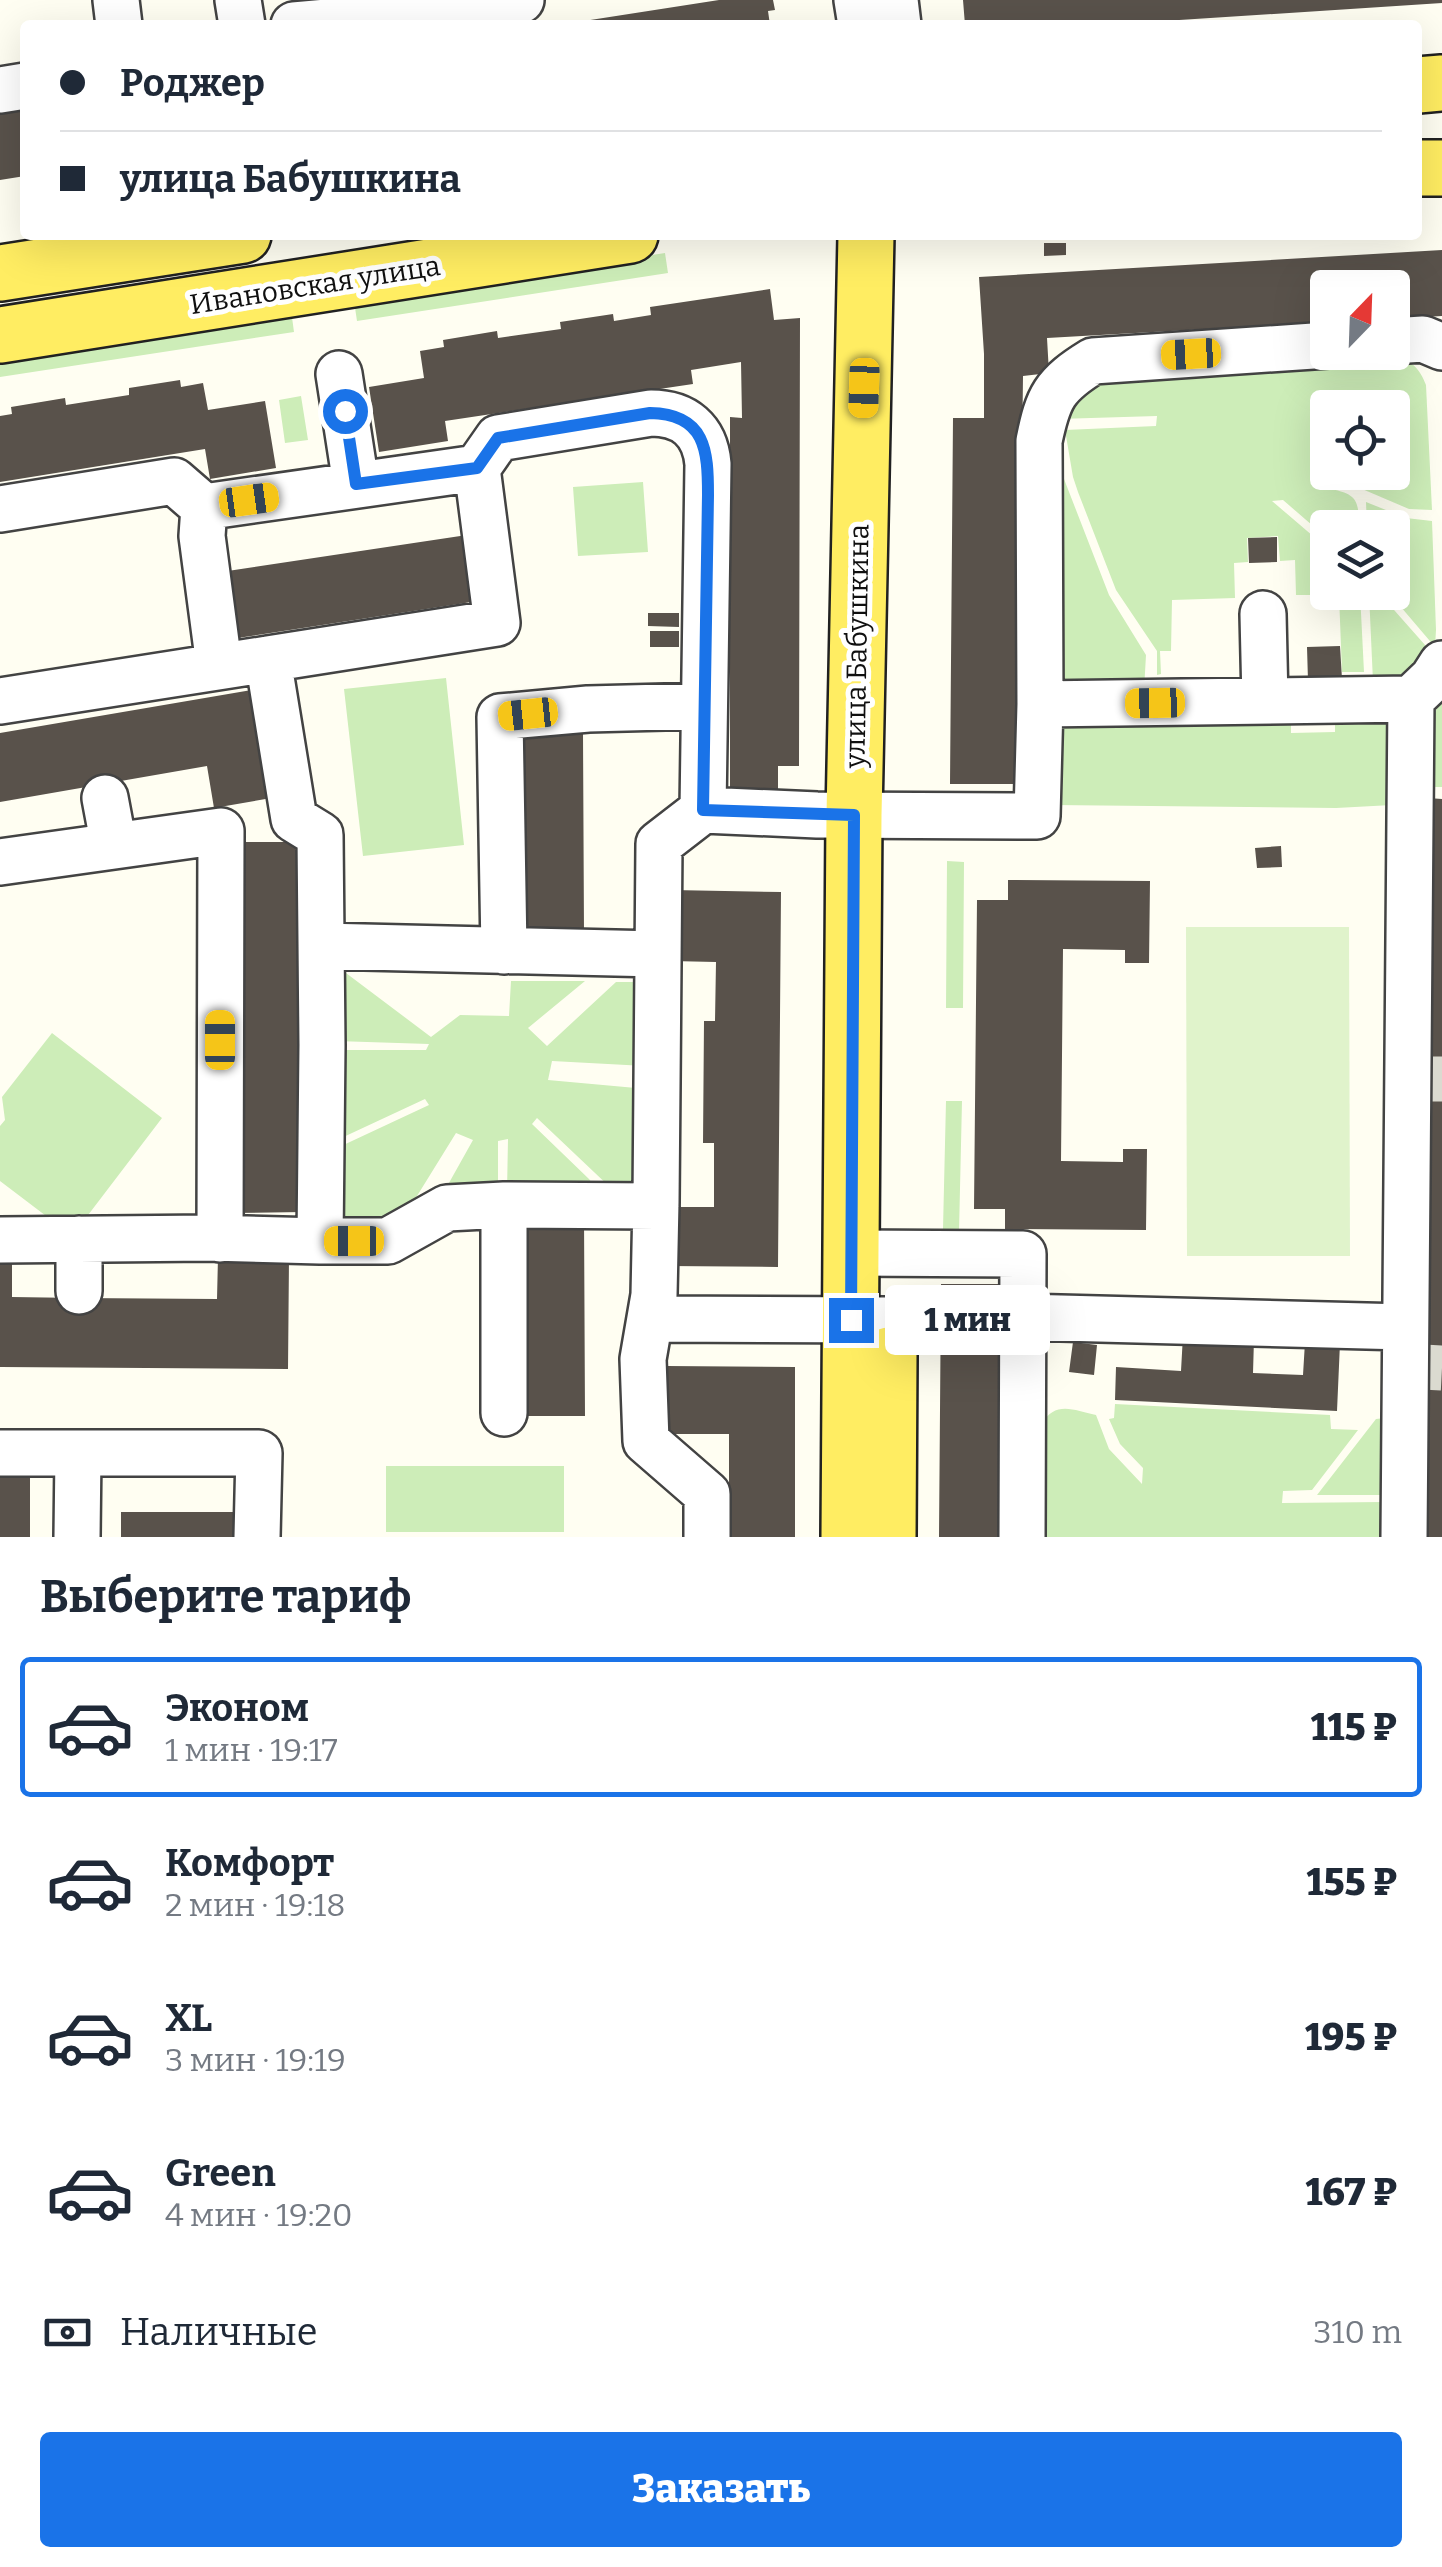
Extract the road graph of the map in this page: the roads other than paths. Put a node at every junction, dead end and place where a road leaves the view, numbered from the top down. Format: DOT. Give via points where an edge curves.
graph roads {
  1 [pos="521,0"];
  2 [pos="348,20"];
  3 [pos="211,240"];
  4 [pos="598,240"];
  5 [pos="866,240"];
  6 [pos="901,240"];
  7 [pos="0,273"];
  8 [pos="0,335"];
  9 [pos="1410,340"];
  10 [pos="1310,346"];
  11 [pos="1442,347"];
  12 [pos="339,374"];
  13 [pos="477,468"];
  14 [pos="356,484"];
  15 [pos="204,507"];
  16 [pos="0,509"];
  17 [pos="1263,614"];
  18 [pos="268,658"];
  19 [pos="1442,664"];
  20 [pos="219,665"];
  21 [pos="1411,698"];
  22 [pos="0,701"];
  23 [pos="1266,701"];
  24 [pos="1040,704"];
  25 [pos="704,706"];
  26 [pos="105,798"];
  27 [pos="703,810"];
  28 [pos="873,815"];
  29 [pos="294,820"];
  30 [pos="221,831"];
  31 [pos="114,846"];
  32 [pos="0,862"];
  33 [pos="322,946"];
  34 [pos="504,951"];
  35 [pos="658,954"];
  36 [pos="504,1204"];
  37 [pos="656,1206"];
  38 [pos="220,1238"];
  39 [pos="0,1240"];
  40 [pos="79,1240"];
  41 [pos="320,1241"];
  42 [pos="871,1253"];
  43 [pos="79,1291"];
  44 [pos="1022,1317"];
  45 [pos="650,1319"];
  46 [pos="870,1320"];
  47 [pos="1411,1354"];
  48 [pos="504,1414"];
  49 [pos="0,1453"];
  50 [pos="78,1453"];
  51 [pos="77,1537"];
  52 [pos="257,1537"];
  53 [pos="707,1537"];
  54 [pos="849,1537"];
  55 [pos="888,1537"];
  56 [pos="1022,1537"];
  57 [pos="1404,1537"];
  1 -- 2 [label="street"];
  3 -- 7 [label="main road"];
  4 -- 8 [label="main road, Ивановская улица"];
  5 -- 28 [label="main road, улица Бабушкина"];
  6 -- 28 [label="main road, улица Бабушкина" via="896,493"];
  9 -- 11 [label="street"];
  10 -- 24 [label="street" via="1093,361 1058,388 1039,441"];
  12 -- 14 [label="street"];
  13 -- 14 [label="street"];
  13 -- 18 [label="street" via="497,623"];
  13 -- 25 [label="street" via="498,438 650,413 668,413 693,429 708,464"];
  14 -- 15 [label="street"];
  15 -- 16 [label="street" via="174,481"];
  15 -- 20 [label="street"];
  17 -- 23 [label="street"];
  18 -- 20 [label="street"];
  18 -- 29 [label="street"];
  19 -- 21 [label="street"];
  20 -- 22 [label="street"];
  21 -- 23 [label="street"];
  21 -- 47 [label="street"];
  23 -- 24 [label="street"];
  24 -- 28 [label="street" via="1037,816"];
  25 -- 27 [label="street"];
  25 -- 34 [label="street" via="500,717"];
  26 -- 31 [label="street"];
  27 -- 28 [label="street"];
  27 -- 35 [label="street" via="659,844"];
  28 -- 42 [label="main road, улица Бабушкина"];
  29 -- 30 [label="street"];
  29 -- 33 [label="street" via="320,834"];
  30 -- 31 [label="street"];
  30 -- 38 [label="street"];
  31 -- 32 [label="street"];
  33 -- 34 [label="street"];
  33 -- 41 [label="street"];
  34 -- 35 [label="street"];
  35 -- 37 [label="street"];
  36 -- 37 [label="street"];
  36 -- 41 [label="street" via="446,1208 388,1241"];
  36 -- 48 [label="street"];
  37 -- 45 [label="street"];
  38 -- 40 [label="street"];
  38 -- 41 [label="street"];
  39 -- 40 [label="street"];
  40 -- 43 [label="street"];
  42 -- 44 [label="street" via="1023,1254"];
  42 -- 46 [label="main road, улица Бабушкина"];
  44 -- 47 [label="street"];
  44 -- 56 [label="street"];
  45 -- 46 [label="street"];
  45 -- 53 [label="street" via="643,1359 646,1441 707,1494"];
  46 -- 54 [label="main road, улица Бабушкина"];
  46 -- 55 [label="main road, улица Бабушкина"];
  47 -- 57 [label="street"];
  49 -- 50 [label="street"];
  50 -- 51 [label="street"];
  50 -- 52 [label="street" via="259,1453"];
}
